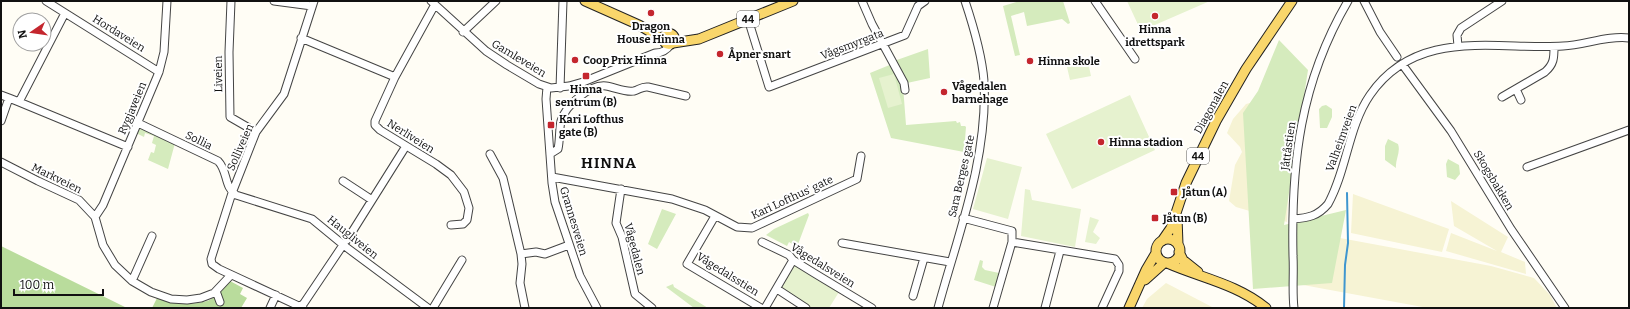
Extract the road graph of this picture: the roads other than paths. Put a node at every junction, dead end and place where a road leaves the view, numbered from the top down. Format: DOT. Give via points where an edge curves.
graph roads {
  1 [pos="46,1"];
  2 [pos="167,1"];
  3 [pos="231,1"];
  4 [pos="274,1"];
  5 [pos="496,1"];
  6 [pos="563,1"];
  7 [pos="585,1"];
  8 [pos="793,1"];
  9 [pos="862,1"];
  10 [pos="925,1"];
  11 [pos="965,1"];
  12 [pos="1095,1"];
  13 [pos="1292,1"];
  14 [pos="1348,1"];
  15 [pos="1364,1"];
  16 [pos="1502,1"];
  17 [pos="313,3"];
  18 [pos="434,4"];
  19 [pos="65,13"];
  20 [pos="748,19"];
  21 [pos="463,32"];
  22 [pos="302,38"];
  23 [pos="1629,38"];
  24 [pos="669,39"];
  25 [pos="883,43"];
  26 [pos="1458,46"];
  27 [pos="1554,47"];
  28 [pos="1397,57"];
  29 [pos="1135,59"];
  30 [pos="1402,64"];
  31 [pos="159,72"];
  32 [pos="607,72"];
  33 [pos="395,77"];
  34 [pos="606,86"];
  35 [pos="547,87"];
  36 [pos="560,88"];
  37 [pos="1516,89"];
  38 [pos="905,90"];
  39 [pos="1,95"];
  40 [pos="686,96"];
  41 [pos="1502,97"];
  42 [pos="9,98"];
  43 [pos="1521,100"];
  44 [pos="19,102"];
  45 [pos="1,121"];
  46 [pos="138,123"];
  47 [pos="1629,130"];
  48 [pos="256,132"];
  49 [pos="406,146"];
  50 [pos="128,147"];
  51 [pos="490,154"];
  52 [pos="550,154"];
  53 [pos="861,156"];
  54 [pos="1,162"];
  55 [pos="1527,167"];
  56 [pos="552,177"];
  57 [pos="344,181"];
  58 [pos="621,189"];
  59 [pos="232,193"];
  60 [pos="372,200"];
  61 [pos="1177,210"];
  62 [pos="715,216"];
  63 [pos="95,217"];
  64 [pos="963,218"];
  65 [pos="1293,219"];
  66 [pos="451,225"];
  67 [pos="152,236"];
  68 [pos="1162,241"];
  69 [pos="345,242"];
  70 [pos="762,242"];
  71 [pos="1012,242"];
  72 [pos="842,243"];
  73 [pos="570,245"];
  74 [pos="1178,249"];
  75 [pos="1060,251"];
  76 [pos="1156,253"];
  77 [pos="522,254"];
  78 [pos="924,258"];
  79 [pos="462,260"];
  80 [pos="793,260"];
  81 [pos="950,262"];
  82 [pos="1165,263"];
  83 [pos="231,275"];
  84 [pos="1208,278"];
  85 [pos="132,281"];
  86 [pos="1138,287"];
  87 [pos="777,289"];
  88 [pos="216,291"];
  89 [pos="914,296"];
  90 [pos="275,301"];
  91 [pos="220,302"];
  92 [pos="1293,306"];
  93 [pos="301,308"];
  94 [pos="428,308"];
  95 [pos="433,308"];
  96 [pos="525,308"];
  97 [pos="598,308"];
  98 [pos="652,308"];
  99 [pos="761,308"];
  100 [pos="765,308"];
  101 [pos="806,308"];
  102 [pos="872,308"];
  103 [pos="938,308"];
  104 [pos="993,308"];
  105 [pos="1045,308"];
  106 [pos="1102,308"];
  107 [pos="1129,308"];
  108 [pos="1266,308"];
  109 [pos="1565,308"];
  1 -- 19 [label="street, Hordaveien"];
  2 -- 31 [label="street, Rygjaveien" via="164,52"];
  3 -- 48 [label="street, Liveien" via="228,52 230,117"];
  4 -- 17 [label="street"];
  5 -- 21 [label="street"];
  6 -- 36 [label="street"];
  7 -- 24 [label="main road, 44"];
  8 -- 20 [label="main road, 44"];
  9 -- 25 [label="street"];
  10 -- 25 [label="street, Vågsmyrgata" via="918,6 905,35"];
  11 -- 64 [label="street, Sara Berges gate" via="975,30 984,79 984,121 979,156"];
  12 -- 29 [label="street"];
  13 -- 61 [label="main road, Diagonalen / 44" via="1246,69 1216,121 1186,183"];
  14 -- 65 [label="street, Jåttåstien" via="1325,47 1309,93 1296,151"];
  15 -- 28 [label="street"];
  16 -- 26 [label="street" via="1461,28"];
  17 -- 22 [label="street, Solliveien"];
  18 -- 21 [label="street, Gamleveien"];
  18 -- 33 [label="street, Nerliveien"];
  19 -- 31 [label="street, Hordaveien"];
  19 -- 44 [label="street"];
  20 -- 24 [label="main road, 44" via="703,36"];
  20 -- 25 [label="street, Vågsmyrgata" via="769,87"];
  21 -- 35 [label="street, Gamleveien" via="507,66"];
  22 -- 33 [label="street"];
  22 -- 48 [label="street, Solliveien" via="284,94"];
  23 -- 27 [label="street, Valheimveien"];
  24 -- 32 [label="street, Gamleveien" via="655,53"];
  25 -- 38 [label="street" via="904,83"];
  26 -- 27 [label="street, Valheimveien"];
  26 -- 30 [label="street, Valheimveien" via="1427,52"];
  27 -- 37 [label="street" via="1551,67"];
  30 -- 65 [label="street, Valheimveien" via="1380,81 1364,105 1328,204 1312,217"];
  30 -- 109 [label="street, Skogsbakken" via="1451,131 1511,229"];
  31 -- 46 [label="street, Rygjaveien"];
  32 -- 34 [label="street"];
  32 -- 36 [label="street, Gamleveien"];
  33 -- 49 [label="street, Nerliveien" via="374,121 380,130"];
  34 -- 40 [label="street" via="633,92 642,86"];
  34 -- 52 [label="street" via="584,94 570,107 561,120 558,149"];
  35 -- 36 [label="street, Gamleveien"];
  35 -- 52 [label="street, Grannesveien"];
  37 -- 41 [label="street"];
  37 -- 43 [label="street"];
  39 -- 42 [label="street"];
  42 -- 44 [label="street"];
  42 -- 45 [label="street"];
  44 -- 50 [label="street"];
  46 -- 50 [label="street, Rygjaveien"];
  46 -- 59 [label="street, Sollia" via="218,161"];
  47 -- 55 [label="street"];
  48 -- 59 [label="street, Solliveien"];
  49 -- 60 [label="street"];
  49 -- 66 [label="street, Nerliveien" via="451,175 464,192 469,208 467,220 463,224"];
  50 -- 63 [label="street, Rygjaveien" via="103,205"];
  51 -- 77 [label="street" via="503,178"];
  52 -- 56 [label="street, Grannesveien"];
  53 -- 62 [label="street, Kari Lofthus' gate" via="857,179 752,228 737,227"];
  54 -- 63 [label="street, Markveien" via="80,200"];
  56 -- 58 [label="street, Kari Lofthus' gate"];
  56 -- 73 [label="street, Grannesveien" via="556,202"];
  57 -- 60 [label="street"];
  58 -- 62 [label="street, Kari Lofthus' gate" via="672,199"];
  58 -- 98 [label="street, Vågedalen" via="616,223 622,237 635,294"];
  59 -- 69 [label="street, Haugliveien" via="312,219"];
  59 -- 83 [label="street, Solliveien" via="211,261"];
  60 -- 69 [label="street"];
  61 -- 68 [label="main road, Diagonalen / 44" via="1171,228"];
  61 -- 74 [label="main road, Diagonalen / 44"];
  62 -- 99 [label="street, Vågedalsstien" via="687,264"];
  63 -- 85 [label="street, Markveien" via="110,259"];
  64 -- 71 [label="street" via="1012,232"];
  64 -- 81 [label="street, Sara Berges gate"];
  65 -- 92 [label="street, Jåttåstien"];
  67 -- 85 [label="street"];
  68 -- 74 [label="main road" via="1170,240"];
  68 -- 76 [label="main road, 44" via="1157,246"];
  69 -- 93 [label="street"];
  69 -- 94 [label="street, Haugliveien"];
  70 -- 80 [label="street, Vågedalsveien" via="789,255"];
  71 -- 75 [label="street"];
  71 -- 104 [label="street"];
  72 -- 78 [label="street"];
  73 -- 77 [label="street" via="545,254"];
  73 -- 97 [label="street, Grannesveien" via="580,276"];
  74 -- 82 [label="main road, 44" via="1175,260"];
  74 -- 84 [label="main road" via="1183,260"];
  75 -- 105 [label="street"];
  75 -- 106 [label="street" via="1115,259 1119,271"];
  76 -- 82 [label="main road"];
  76 -- 86 [label="main road, 44"];
  77 -- 96 [label="street" via="520,283"];
  78 -- 81 [label="street"];
  78 -- 89 [label="street"];
  79 -- 95 [label="street"];
  80 -- 87 [label="street"];
  80 -- 102 [label="street, Vågedalsveien"];
  81 -- 103 [label="street, Sara Berges gate"];
  82 -- 84 [label="main road"];
  82 -- 86 [label="main road, 44"];
  83 -- 88 [label="street, Markveien"];
  83 -- 90 [label="street"];
  84 -- 108 [label="main road" via="1243,292"];
  85 -- 88 [label="street, Markveien" via="151,292 171,299 201,298"];
  86 -- 107 [label="main road, 44"];
  87 -- 100 [label="street"];
  87 -- 101 [label="street"];
  88 -- 91 [label="street"];
  90 -- 93 [label="street"];
}
